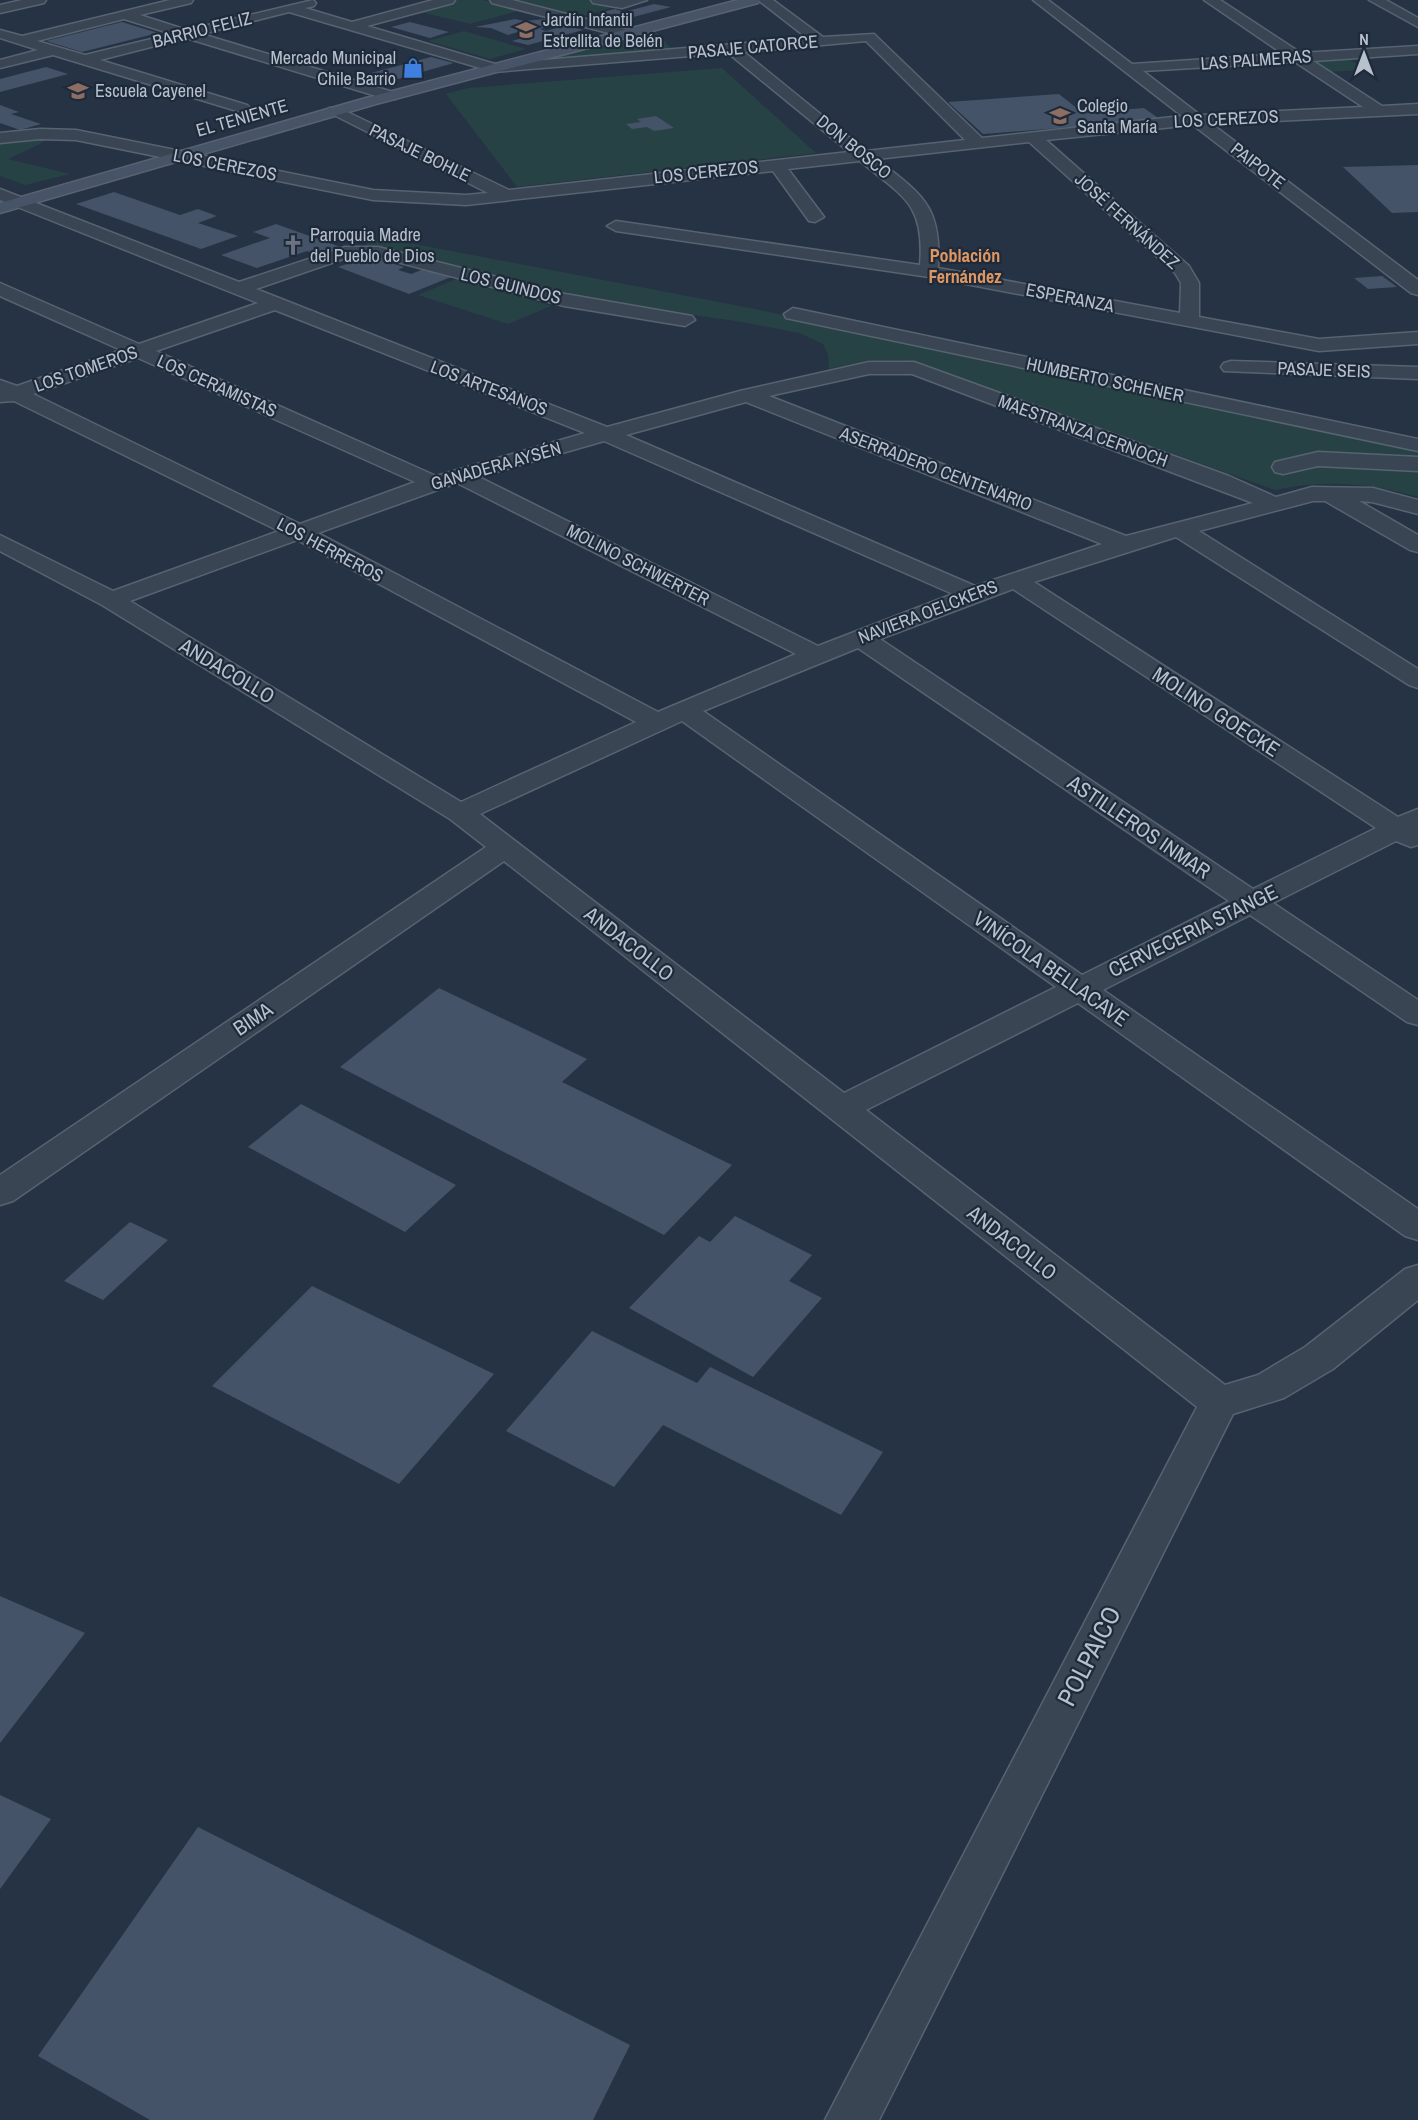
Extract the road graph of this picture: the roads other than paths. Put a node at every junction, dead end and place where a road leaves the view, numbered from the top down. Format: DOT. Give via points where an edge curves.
graph roads {
  1 [pos="39,0"];
  2 [pos="186,0"];
  3 [pos="323,0"];
  4 [pos="448,0"];
  5 [pos="497,0"];
  6 [pos="598,0"];
  7 [pos="640,0"];
  8 [pos="753,0"];
  9 [pos="765,0"];
  10 [pos="1040,0"];
  11 [pos="1211,0"];
  12 [pos="1376,0"];
  13 [pos="290,8"];
  14 [pos="0,9"];
  15 [pos="125,15"];
  16 [pos="1418,23"];
  17 [pos="654,25"];
  18 [pos="352,26"];
  19 [pos="190,33"];
  20 [pos="624,33"];
  21 [pos="0,34"];
  22 [pos="19,41"];
  23 [pos="820,41"];
  24 [pos="0,44"];
  25 [pos="732,49"];
  26 [pos="1418,50"];
  27 [pos="51,51"];
  28 [pos="683,53"];
  29 [pos="1298,57"];
  30 [pos="81,60"];
  31 [pos="0,64"];
  32 [pos="494,68"];
  33 [pos="1129,68"];
  34 [pos="392,96"];
  35 [pos="242,108"];
  36 [pos="1418,109"];
  37 [pos="334,111"];
  38 [pos="1379,111"];
  39 [pos="1199,121"];
  40 [pos="1033,137"];
  41 [pos="0,138"];
  42 [pos="978,143"];
  43 [pos="864,154"];
  44 [pos="179,156"];
  45 [pos="776,164"];
  46 [pos="0,194"];
  47 [pos="506,195"];
  48 [pos="20,202"];
  49 [pos="0,208"];
  50 [pos="815,217"];
  51 [pos="616,226"];
  52 [pos="929,272"];
  53 [pos="0,289"];
  54 [pos="237,289"];
  55 [pos="1418,289"];
  56 [pos="273,304"];
  57 [pos="793,314"];
  58 [pos="685,320"];
  59 [pos="1189,320"];
  60 [pos="1418,338"];
  61 [pos="139,351"];
  62 [pos="892,366"];
  63 [pos="1231,367"];
  64 [pos="1418,374"];
  65 [pos="5,393"];
  66 [pos="747,395"];
  67 [pos="606,434"];
  68 [pos="1418,445"];
  69 [pos="1418,464"];
  70 [pos="1283,467"];
  71 [pos="460,476"];
  72 [pos="434,483"];
  73 [pos="1327,493"];
  74 [pos="1272,503"];
  75 [pos="1418,507"];
  76 [pos="1178,528"];
  77 [pos="297,531"];
  78 [pos="0,542"];
  79 [pos="1124,544"];
  80 [pos="1418,545"];
  81 [pos="1016,580"];
  82 [pos="974,594"];
  83 [pos="111,600"];
  84 [pos="861,638"];
  85 [pos="817,655"];
  86 [pos="1418,680"];
  87 [pos="684,710"];
  88 [pos="656,722"];
  89 [pos="460,813"];
  90 [pos="1411,830"];
  91 [pos="506,847"];
  92 [pos="1250,903"];
  93 [pos="1078,988"];
  94 [pos="1418,1015"];
  95 [pos="839,1110"];
  96 [pos="0,1192"];
  97 [pos="1418,1227"];
  98 [pos="1418,1279"];
  99 [pos="1219,1402"];
  100 [pos="851,2120"];
  1 -- 14 [label="street"];
  2 -- 15 [label="street"];
  3 -- 13 [label="street, BARRIO FELIZ"];
  4 -- 18 [label="street"];
  5 -- 20 [label="street"];
  6 -- 7 [label="street" via="626,4"];
  8 -- 17 [label="main road, EL TENIENTE"];
  9 -- 23 [label="street"];
  10 -- 33 [label="street, PAIPOTE"];
  11 -- 29 [label="street"];
  12 -- 16 [label="street"];
  13 -- 18 [label="street"];
  13 -- 19 [label="street, BARRIO FELIZ"];
  15 -- 19 [label="street"];
  15 -- 22 [label="street"];
  17 -- 20 [label="main road, EL TENIENTE"];
  17 -- 28 [label="street"];
  18 -- 32 [label="street"];
  19 -- 30 [label="street, BARRIO FELIZ"];
  19 -- 34 [label="street"];
  20 -- 32 [label="main road, EL TENIENTE"];
  21 -- 22 [label="street"];
  22 -- 24 [label="street"];
  22 -- 27 [label="street"];
  23 -- 25 [label="street, PASAJE CATORCE"];
  23 -- 42 [label="street, PASAJE CATORCE" via="868,37"];
  25 -- 28 [label="street, PASAJE CATORCE"];
  25 -- 43 [label="street, DON BOSCO"];
  26 -- 29 [label="street, LAS PALMERAS"];
  27 -- 30 [label="street"];
  27 -- 31 [label="street"];
  28 -- 32 [label="street, PASAJE CATORCE"];
  29 -- 33 [label="street, LAS PALMERAS"];
  29 -- 38 [label="street"];
  30 -- 35 [label="street"];
  32 -- 34 [label="main road, EL TENIENTE"];
  33 -- 39 [label="street, PAIPOTE"];
  34 -- 37 [label="main road, EL TENIENTE"];
  36 -- 38 [label="street, LOS CEREZOS"];
  37 -- 44 [label="main road, EL TENIENTE"];
  37 -- 47 [label="street, PASAJE BOHLE"];
  38 -- 39 [label="street, LOS CEREZOS"];
  39 -- 40 [label="street, LOS CEREZOS"];
  39 -- 55 [label="street, PAIPOTE"];
  40 -- 42 [label="street, LOS CEREZOS"];
  40 -- 59 [label="street, JOSÉ FERNÁNDEZ" via="1183,270 1190,283"];
  41 -- 44 [label="street, LOS CEREZOS" via="76,135"];
  42 -- 43 [label="street, LOS CEREZOS"];
  43 -- 45 [label="street, LOS CEREZOS"];
  43 -- 52 [label="street, DON BOSCO" via="922,207 930,238"];
  44 -- 47 [label="street, LOS CEREZOS" via="395,198 466,200"];
  44 -- 48 [label="main road, EL TENIENTE"];
  45 -- 47 [label="street, LOS CEREZOS"];
  45 -- 50 [label="street"];
  46 -- 48 [label="street, LOS ARTESANOS"];
  48 -- 49 [label="main road, EL TENIENTE"];
  48 -- 54 [label="street, LOS ARTESANOS"];
  51 -- 52 [label="street, ESPERANZA"];
  52 -- 59 [label="street, ESPERANZA"];
  53 -- 61 [label="street, LOS CERAMISTAS"];
  54 -- 56 [label="street, LOS ARTESANOS"];
  54 -- 58 [label="street, LOS GUINDOS" via="364,250 564,300"];
  56 -- 61 [label="street, LOS TOMEROS"];
  56 -- 67 [label="street, LOS ARTESANOS"];
  57 -- 68 [label="street, HUMBERTO SCHENER"];
  59 -- 60 [label="street, ESPERANZA" via="1319,345"];
  61 -- 65 [label="street, LOS TOMEROS"];
  61 -- 72 [label="street, LOS CERAMISTAS"];
  62 -- 66 [label="street, GANADERA AYSÉN"];
  62 -- 74 [label="street, MAESTRANZA CERNOCH" via="925,372"];
  63 -- 64 [label="street, PASAJE SEIS"];
  65 -- 77 [label="street, LOS HERREROS"];
  66 -- 67 [label="street, GANADERA AYSÉN"];
  66 -- 79 [label="street, ASERRADERO CENTENARIO"];
  67 -- 71 [label="street, GANADERA AYSÉN"];
  67 -- 82 [label="street, LOS ARTESANOS"];
  69 -- 70 [label="street" via="1318,459"];
  71 -- 72 [label="street, GANADERA AYSÉN"];
  71 -- 85 [label="street, MOLINO SCHWERTER"];
  72 -- 77 [label="street, GANADERA AYSÉN"];
  73 -- 74 [label="street, NAVIERA OELCKERS"];
  73 -- 75 [label="street, NAVIERA OELCKERS" via="1373,495"];
  73 -- 80 [label="street"];
  74 -- 76 [label="street, NAVIERA OELCKERS"];
  76 -- 79 [label="street, NAVIERA OELCKERS"];
  76 -- 86 [label="street"];
  77 -- 83 [label="street, GANADERA AYSÉN"];
  77 -- 88 [label="street, LOS HERREROS"];
  78 -- 83 [label="street, ANDACOLLO"];
  79 -- 81 [label="street, NAVIERA OELCKERS"];
  81 -- 82 [label="street, NAVIERA OELCKERS"];
  81 -- 90 [label="street, MOLINO GOECKE"];
  82 -- 84 [label="street, NAVIERA OELCKERS"];
  83 -- 89 [label="street, ANDACOLLO"];
  84 -- 85 [label="street, NAVIERA OELCKERS"];
  84 -- 92 [label="street, ASTILLEROS INMAR"];
  85 -- 87 [label="street, NAVIERA OELCKERS"];
  87 -- 88 [label="street, NAVIERA OELCKERS"];
  87 -- 93 [label="street, VINÍCOLA BELLACAVE"];
  88 -- 89 [label="street, NAVIERA OELCKERS"];
  89 -- 91 [label="street, ANDACOLLO"];
  90 -- 92 [label="street, CERVECERIA STANGE"];
  91 -- 95 [label="street, ANDACOLLO"];
  91 -- 96 [label="street, BIMA"];
  92 -- 93 [label="street, CERVECERIA STANGE"];
  92 -- 94 [label="street, ASTILLEROS INMAR"];
  93 -- 95 [label="street, CERVECERIA STANGE"];
  93 -- 97 [label="street, VINÍCOLA BELLACAVE"];
  95 -- 99 [label="street, ANDACOLLO"];
  98 -- 99 [label="street" via="1319,1358 1270,1387"];
  99 -- 100 [label="street, POLPAICO"];
}
